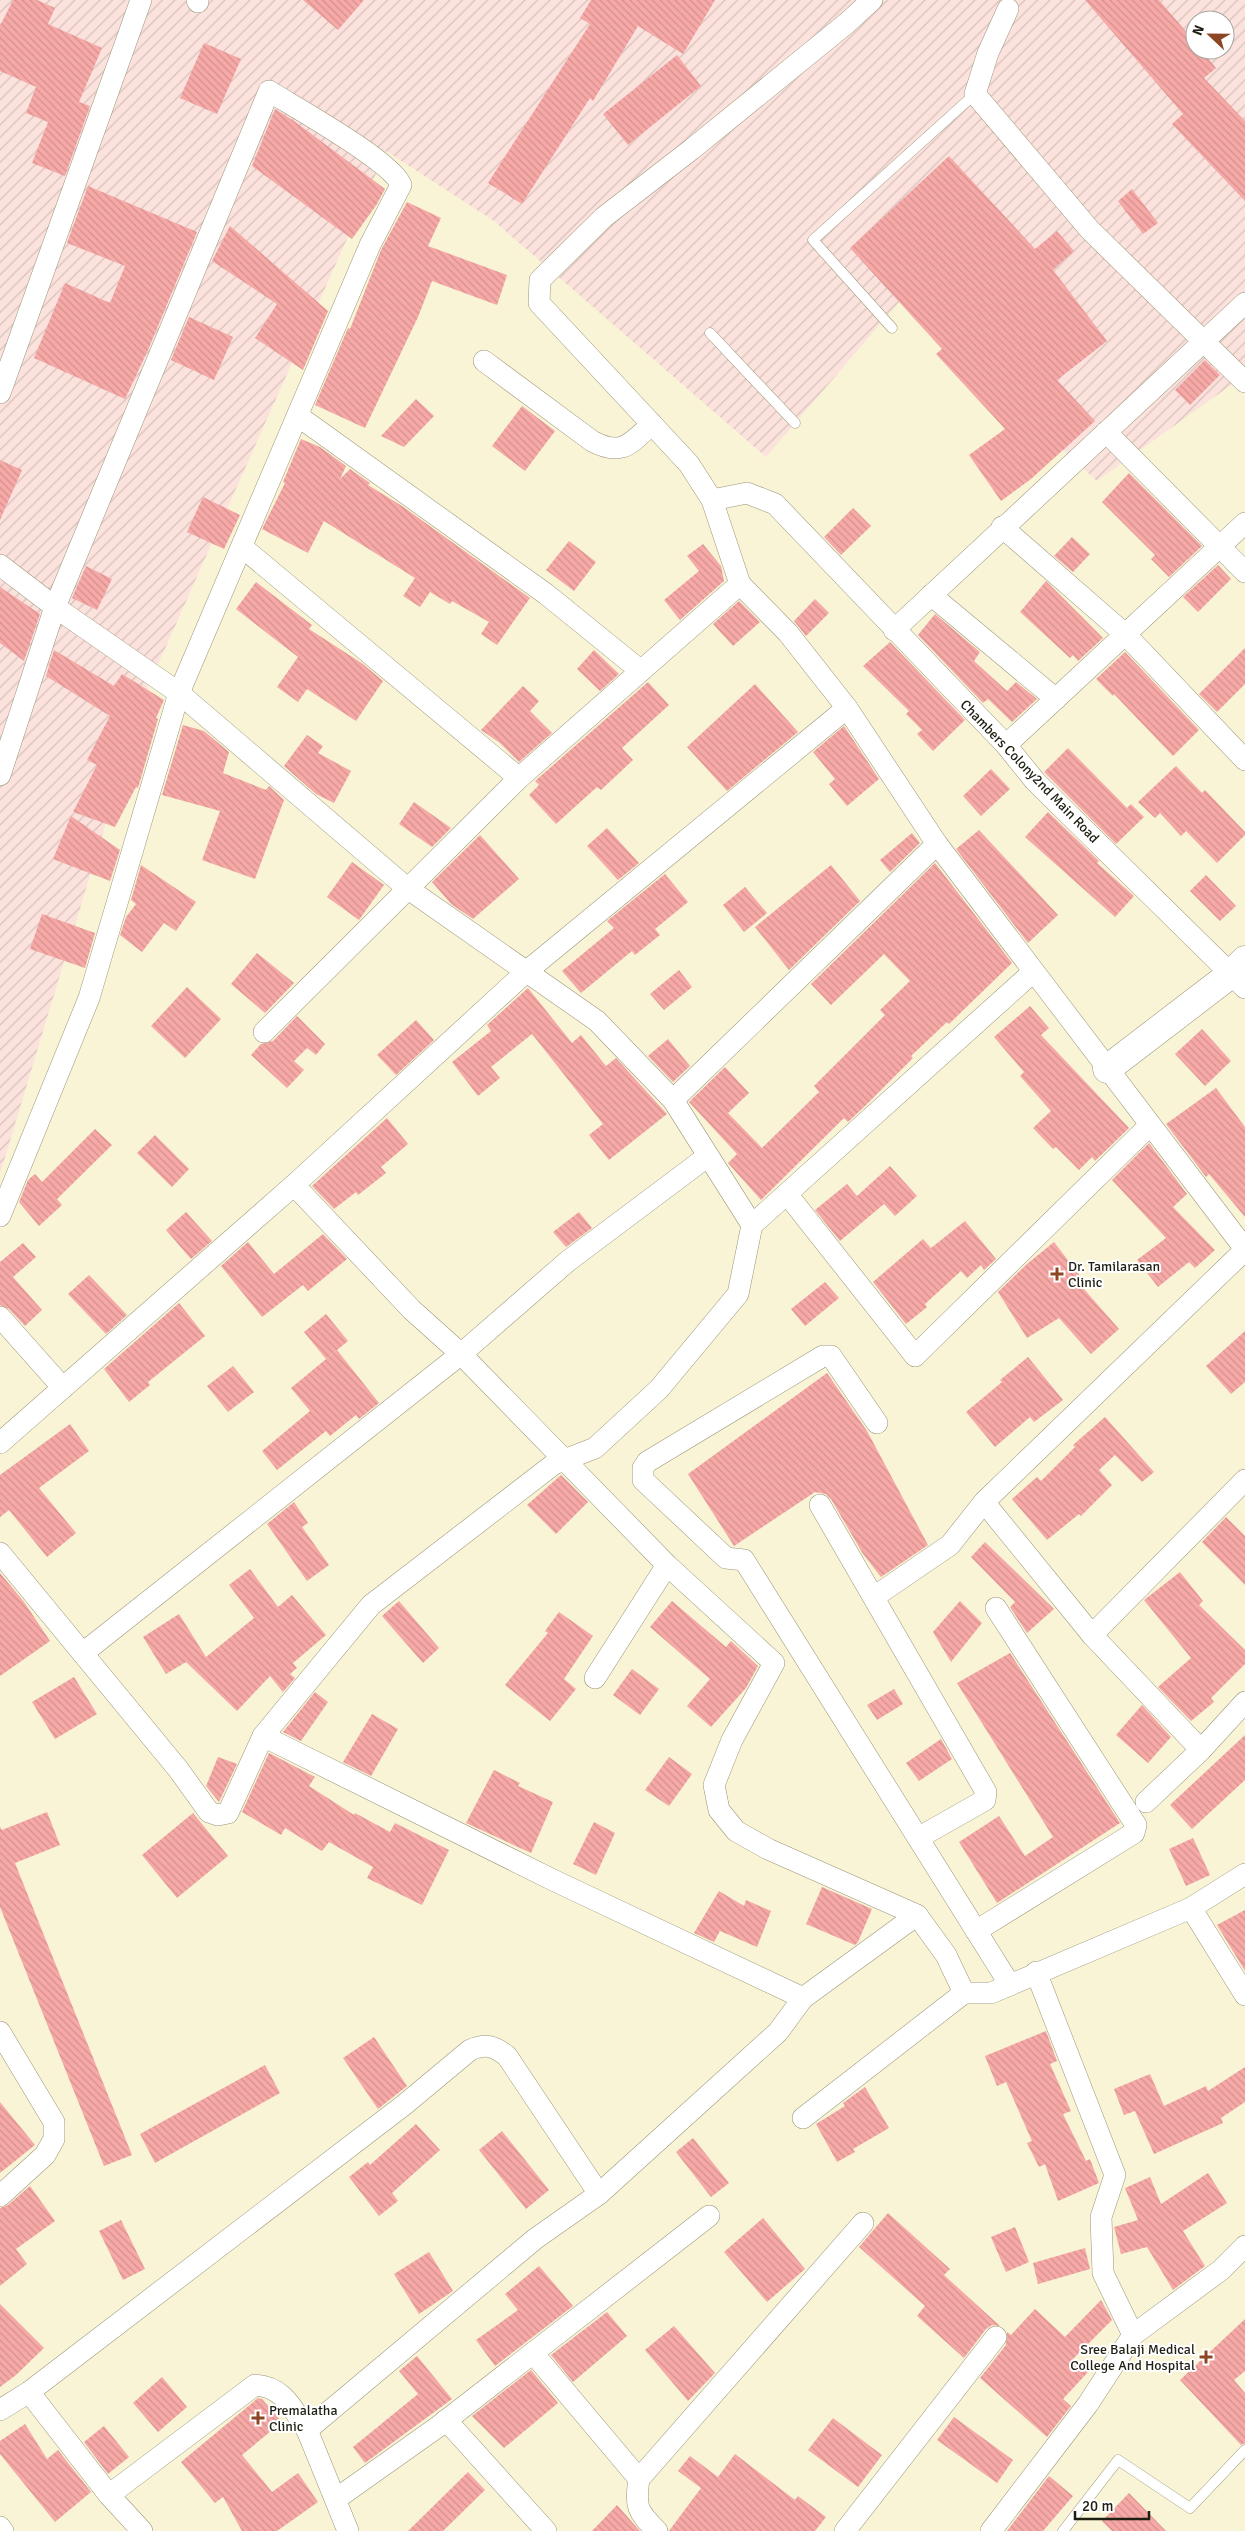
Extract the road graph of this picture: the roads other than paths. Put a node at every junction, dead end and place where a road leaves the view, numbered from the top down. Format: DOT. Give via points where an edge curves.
graph roads {
  1 [pos="141,0"];
  2 [pos="872,0"];
  3 [pos="1007,3"];
  4 [pos="975,94"];
  5 [pos="1245,303"];
  6 [pos="892,328"];
  7 [pos="710,333"];
  8 [pos="1204,342"];
  9 [pos="484,360"];
  10 [pos="1245,382"];
  11 [pos="0,393"];
  12 [pos="298,416"];
  13 [pos="795,423"];
  14 [pos="652,424"];
  15 [pos="1106,432"];
  16 [pos="712,500"];
  17 [pos="1245,523"];
  18 [pos="1002,527"];
  19 [pos="1220,546"];
  20 [pos="242,548"];
  21 [pos="0,565"];
  22 [pos="1245,572"];
  23 [pos="740,584"];
  24 [pos="931,595"];
  25 [pos="55,607"];
  26 [pos="894,630"];
  27 [pos="1126,635"];
  28 [pos="641,671"];
  29 [pos="179,692"];
  30 [pos="1056,699"];
  31 [pos="846,708"];
  32 [pos="1006,745"];
  33 [pos="1245,760"];
  34 [pos="0,774"];
  35 [pos="519,778"];
  36 [pos="937,844"];
  37 [pos="407,888"];
  38 [pos="527,971"];
  39 [pos="1033,972"];
  40 [pos="1240,974"];
  41 [pos="264,1032"];
  42 [pos="1106,1068"];
  43 [pos="673,1100"];
  44 [pos="1150,1125"];
  45 [pos="708,1156"];
  46 [pos="294,1185"];
  47 [pos="787,1194"];
  48 [pos="0,1216"];
  49 [pos="752,1226"];
  50 [pos="1245,1250"];
  51 [pos="0,1317"];
  52 [pos="461,1354"];
  53 [pos="63,1388"];
  54 [pos="877,1423"];
  55 [pos="0,1443"];
  56 [pos="566,1460"];
  57 [pos="1245,1480"];
  58 [pos="984,1502"];
  59 [pos="820,1505"];
  60 [pos="0,1553"];
  61 [pos="667,1565"];
  62 [pos="874,1597"];
  63 [pos="996,1608"];
  64 [pos="1092,1635"];
  65 [pos="83,1653"];
  66 [pos="595,1678"];
  67 [pos="1245,1702"];
  68 [pos="263,1736"];
  69 [pos="1202,1750"];
  70 [pos="1146,1802"];
  71 [pos="918,1838"];
  72 [pos="1245,1874"];
  73 [pos="1190,1908"];
  74 [pos="917,1915"];
  75 [pos="976,1931"];
  76 [pos="1036,1972"];
  77 [pos="1010,1985"];
  78 [pos="964,1993"];
  79 [pos="1245,1995"];
  80 [pos="803,1998"];
  81 [pos="0,2032"];
  82 [pos="803,2118"];
  83 [pos="598,2194"];
  84 [pos="0,2196"];
  85 [pos="710,2216"];
  86 [pos="863,2223"];
  87 [pos="1245,2246"];
  88 [pos="1133,2335"];
  89 [pos="996,2337"];
  90 [pos="533,2353"];
  91 [pos="29,2392"];
  92 [pos="0,2410"];
  93 [pos="446,2420"];
  94 [pos="307,2430"];
  95 [pos="1245,2450"];
  96 [pos="638,2479"];
  97 [pos="109,2495"];
  98 [pos="336,2500"];
  99 [pos="0,2527"];
  100 [pos="3,2531"];
  101 [pos="142,2531"];
  102 [pos="348,2531"];
  103 [pos="546,2531"];
  104 [pos="658,2531"];
  105 [pos="845,2531"];
  106 [pos="992,2531"];
  107 [pos="1064,2531"];
  1 -- 11 [label="street"];
  2 -- 14 [label="street" via="692,149 604,216 540,280 538,297 544,309"];
  3 -- 4 [label="street"];
  4 -- 6 [label="lane" via="813,240"];
  4 -- 8 [label="street" via="1090,230"];
  5 -- 8 [label="street"];
  7 -- 13 [label="lane"];
  8 -- 10 [label="street"];
  8 -- 15 [label="street"];
  9 -- 14 [label="street" via="604,448 627,446"];
  12 -- 20 [label="street"];
  12 -- 25 [label="street" via="370,245 401,185 391,170 375,158 269,91"];
  12 -- 28 [label="street" via="546,594"];
  14 -- 16 [label="street" via="689,464"];
  15 -- 18 [label="street"];
  15 -- 19 [label="street"];
  16 -- 23 [label="street"];
  16 -- 26 [label="street, Chambers Colony2nd Main Road" via="747,493 774,504"];
  17 -- 19 [label="street"];
  18 -- 24 [label="street"];
  18 -- 27 [label="street"];
  19 -- 22 [label="street"];
  19 -- 27 [label="street"];
  20 -- 29 [label="street"];
  20 -- 35 [label="street"];
  21 -- 25 [label="street"];
  23 -- 28 [label="street"];
  23 -- 31 [label="street" via="788,632"];
  24 -- 26 [label="street"];
  24 -- 30 [label="street"];
  25 -- 29 [label="street"];
  25 -- 34 [label="street"];
  26 -- 32 [label="street, Chambers Colony2nd Main Road"];
  27 -- 30 [label="street"];
  27 -- 33 [label="street"];
  28 -- 35 [label="street"];
  29 -- 37 [label="street"];
  29 -- 48 [label="street" via="89,998"];
  30 -- 32 [label="street"];
  31 -- 36 [label="street"];
  31 -- 38 [label="street"];
  32 -- 40 [label="street, Chambers Colony2nd Main Road" via="1036,781"];
  35 -- 37 [label="street"];
  36 -- 39 [label="street"];
  36 -- 43 [label="street"];
  37 -- 38 [label="street"];
  37 -- 41 [label="street"];
  38 -- 43 [label="street" via="597,1021"];
  38 -- 46 [label="street"];
  39 -- 42 [label="street"];
  39 -- 47 [label="street"];
  40 -- 42 [label="street"];
  42 -- 44 [label="street"];
  43 -- 45 [label="street"];
  44 -- 47 [label="street" via="915,1356"];
  44 -- 50 [label="street"];
  45 -- 49 [label="street"];
  45 -- 52 [label="street" via="568,1261"];
  46 -- 52 [label="street" via="412,1310"];
  46 -- 53 [label="street"];
  47 -- 49 [label="street"];
  49 -- 56 [label="street" via="738,1294 659,1389 595,1448"];
  50 -- 58 [label="street"];
  51 -- 53 [label="street"];
  52 -- 56 [label="street"];
  52 -- 65 [label="street"];
  53 -- 55 [label="street"];
  54 -- 71 [label="street" via="832,1356 823,1356 647,1462 643,1468 643,1480 726,1558 744,1560"];
  56 -- 61 [label="street"];
  56 -- 68 [label="street" via="554,1464 371,1605"];
  57 -- 64 [label="street"];
  58 -- 62 [label="street" via="950,1545"];
  58 -- 64 [label="street"];
  59 -- 62 [label="street"];
  60 -- 65 [label="street"];
  61 -- 66 [label="street"];
  61 -- 74 [label="street" via="774,1663 732,1740 714,1785 719,1810 736,1831 768,1849"];
  62 -- 71 [label="street" via="986,1792 985,1800"];
  63 -- 75 [label="street" via="1136,1825 1134,1833"];
  64 -- 69 [label="street"];
  65 -- 68 [label="street" via="209,1812 218,1815 228,1813"];
  67 -- 69 [label="street"];
  68 -- 80 [label="street" via="553,1880"];
  69 -- 70 [label="street"];
  71 -- 75 [label="street"];
  72 -- 73 [label="street"];
  73 -- 76 [label="street"];
  73 -- 79 [label="street"];
  74 -- 78 [label="street" via="946,1955"];
  74 -- 80 [label="street"];
  75 -- 77 [label="street"];
  76 -- 77 [label="street"];
  76 -- 88 [label="street" via="1115,2175 1101,2217 1103,2273"];
  77 -- 78 [label="street" via="991,1994"];
  78 -- 82 [label="street"];
  80 -- 83 [label="street" via="778,2032"];
  81 -- 84 [label="street" via="54,2122 54,2139 45,2156"];
  83 -- 91 [label="street" via="507,2056 496,2048 482,2045 470,2050 234,2237"];
  83 -- 94 [label="street" via="535,2239"];
  85 -- 90 [label="street"];
  86 -- 96 [label="street"];
  87 -- 88 [label="street" via="1221,2270"];
  88 -- 106 [label="street" via="1088,2404"];
  89 -- 105 [label="street"];
  90 -- 93 [label="street"];
  90 -- 96 [label="street"];
  91 -- 92 [label="street"];
  91 -- 97 [label="street"];
  93 -- 98 [label="street"];
  93 -- 103 [label="street"];
  94 -- 97 [label="street" via="282,2395 271,2387 255,2385"];
  94 -- 98 [label="street"];
  95 -- 107 [label="lane" via="1190,2508 1118,2460"];
  96 -- 104 [label="street" via="636,2501 639,2511"];
  97 -- 101 [label="street"];
  98 -- 102 [label="street"];
  99 -- 100 [label="street"];
}
